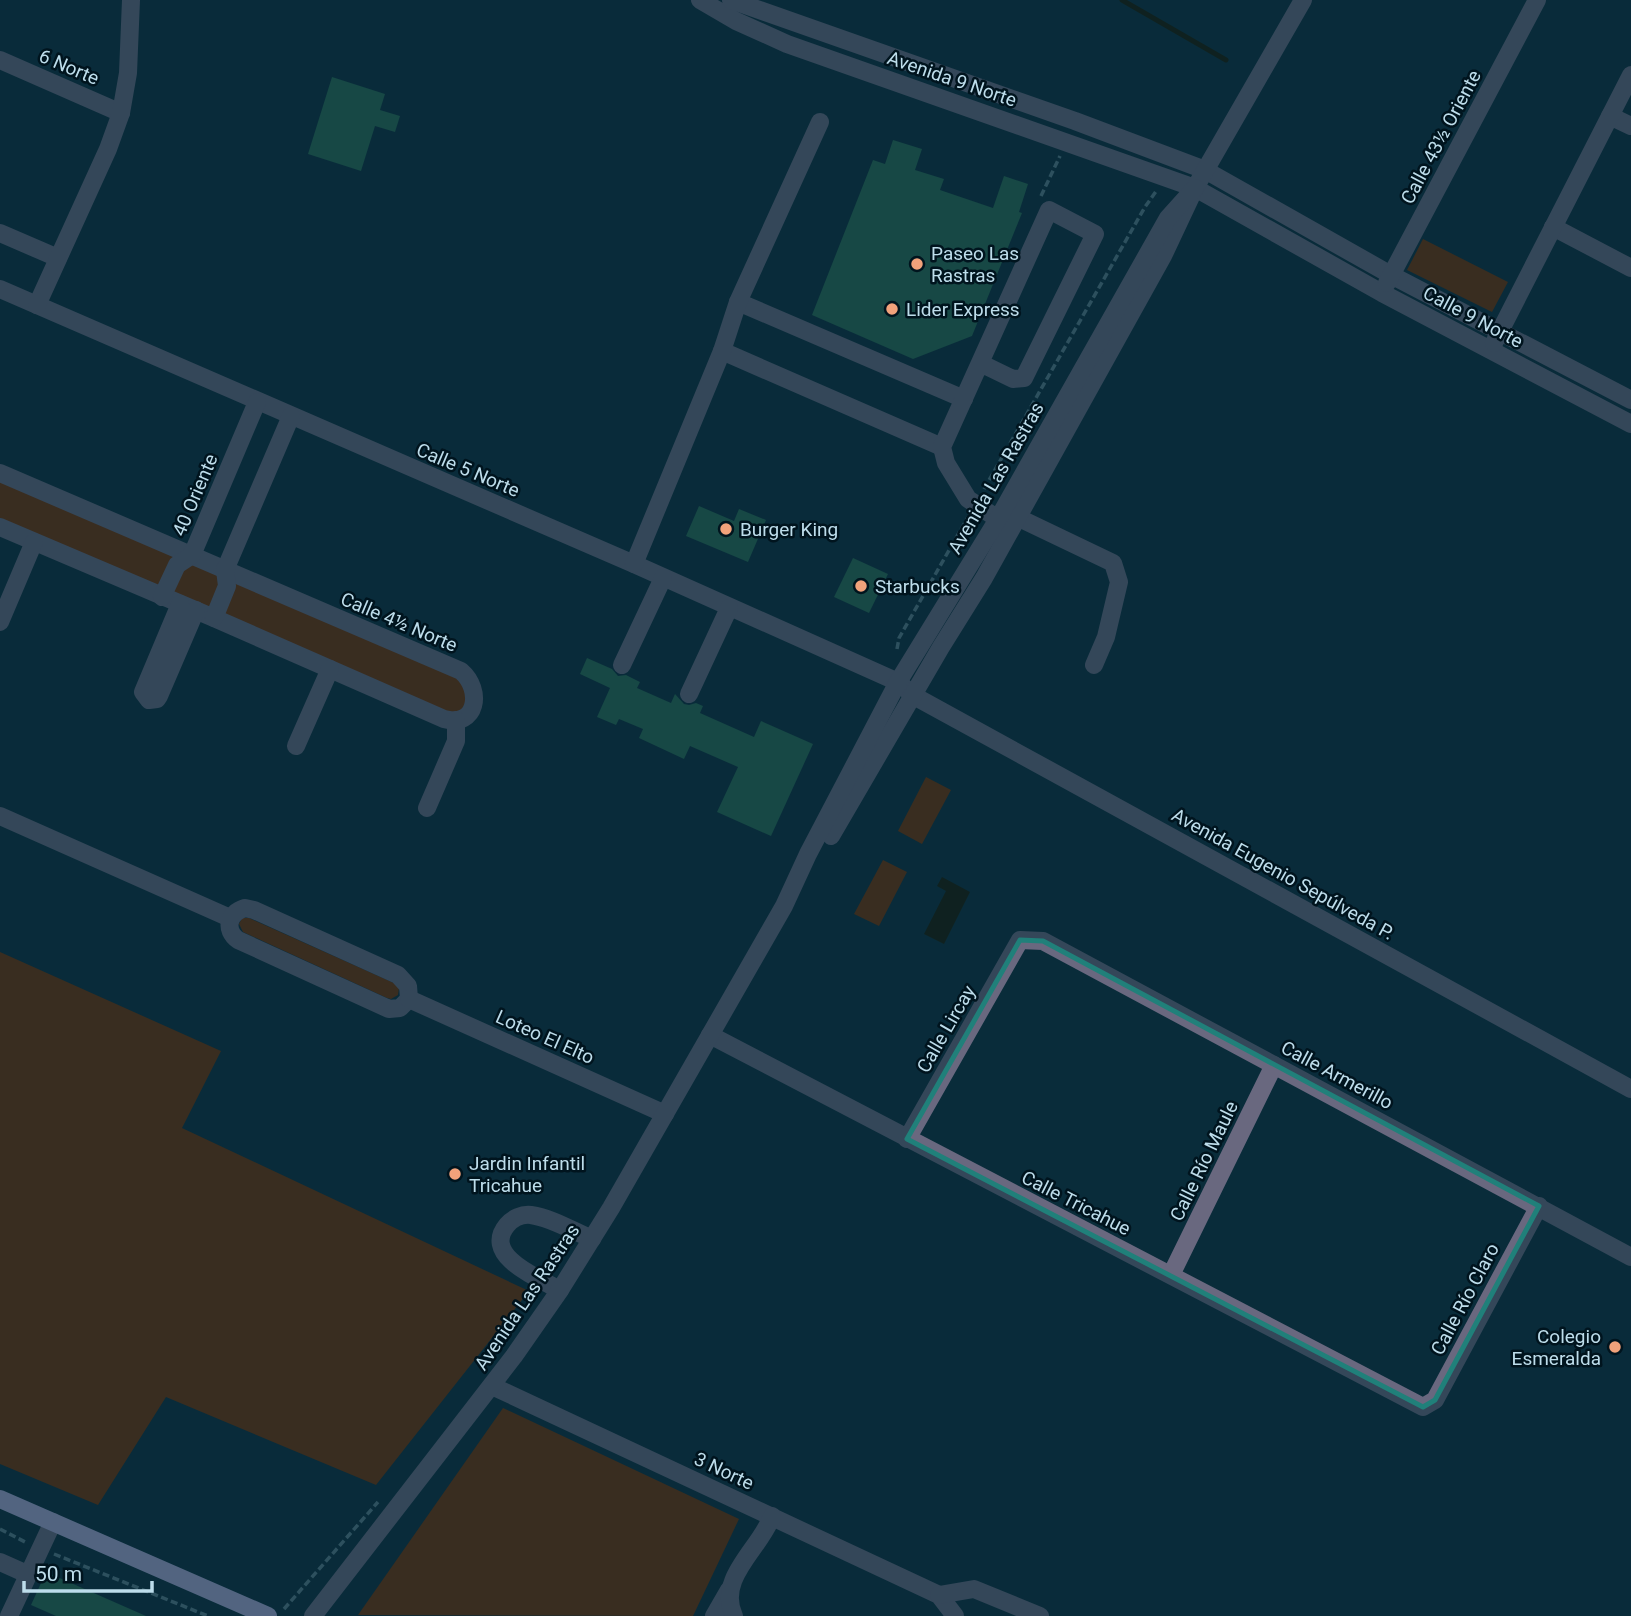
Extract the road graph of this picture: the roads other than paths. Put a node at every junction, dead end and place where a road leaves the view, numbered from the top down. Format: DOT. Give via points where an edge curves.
graph roads {
  1 [pos="131,0"];
  2 [pos="700,0"];
  3 [pos="731,0"];
  4 [pos="1303,0"];
  5 [pos="1537,0"];
  6 [pos="842,41"];
  7 [pos="0,60"];
  8 [pos="836,62"];
  9 [pos="1631,75"];
  10 [pos="956,80"];
  11 [pos="950,101"];
  12 [pos="121,113"];
  13 [pos="1610,116"];
  14 [pos="1076,121"];
  15 [pos="820,122"];
  16 [pos="1631,126"];
  17 [pos="1067,141"];
  18 [pos="1205,170"];
  19 [pos="1195,188"];
  20 [pos="1306,227"];
  21 [pos="1553,227"];
  22 [pos="0,233"];
  23 [pos="1296,244"];
  24 [pos="58,258"];
  25 [pos="1631,268"];
  26 [pos="1391,275"];
  27 [pos="0,289"];
  28 [pos="1382,293"];
  29 [pos="738,302"];
  30 [pos="37,305"];
  31 [pos="1499,332"];
  32 [pos="1490,350"];
  33 [pos="722,351"];
  34 [pos="980,363"];
  35 [pos="1583,377"];
  36 [pos="1573,394"];
  37 [pos="964,399"];
  38 [pos="1631,400"];
  39 [pos="257,402"];
  40 [pos="291,416"];
  41 [pos="1631,424"];
  42 [pos="942,447"];
  43 [pos="0,473"];
  44 [pos="1018,518"];
  45 [pos="998,519"];
  46 [pos="0,527"];
  47 [pos="34,542"];
  48 [pos="192,555"];
  49 [pos="634,564"];
  50 [pos="225,570"];
  51 [pos="663,578"];
  52 [pos="162,597"];
  53 [pos="729,608"];
  54 [pos="214,618"];
  55 [pos="0,622"];
  56 [pos="622,665"];
  57 [pos="1094,665"];
  58 [pos="330,669"];
  59 [pos="898,682"];
  60 [pos="689,694"];
  61 [pos="914,696"];
  62 [pos="456,720"];
  63 [pos="296,746"];
  64 [pos="427,808"];
  65 [pos="0,816"];
  66 [pos="784,906"];
  67 [pos="230,918"];
  68 [pos="1020,940"];
  69 [pos="409,999"];
  70 [pos="710,1035"];
  71 [pos="1274,1065"];
  72 [pos="1631,1089"];
  73 [pos="665,1114"];
  74 [pos="907,1139"];
  75 [pos="1539,1206"];
  76 [pos="592,1239"];
  77 [pos="1631,1257"];
  78 [pos="1171,1275"];
  79 [pos="560,1290"];
  80 [pos="492,1386"];
  81 [pos="1423,1407"];
  82 [pos="0,1499"];
  83 [pos="772,1516"];
  84 [pos="53,1522"];
  85 [pos="0,1562"];
  86 [pos="27,1574"];
  87 [pos="730,1587"];
  88 [pos="939,1595"];
  89 [pos="9,1616"];
  90 [pos="268,1616"];
  91 [pos="313,1616"];
  92 [pos="714,1616"];
  93 [pos="734,1616"];
  94 [pos="955,1616"];
  95 [pos="1040,1616"];
  1 -- 12 [label="street"];
  2 -- 8 [label="street, Avenida 9 Norte" via="750,29"];
  3 -- 6 [label="street, Avenida 9 Norte"];
  4 -- 18 [label="street, Avenida Las Rastras"];
  5 -- 26 [label="street, Calle 43½ Oriente"];
  6 -- 8 [label="street"];
  6 -- 10 [label="street, Avenida 9 Norte"];
  7 -- 12 [label="street, 6 Norte"];
  8 -- 11 [label="street, Avenida 9 Norte"];
  9 -- 13 [label="street"];
  10 -- 11 [label="street"];
  10 -- 14 [label="street, Avenida 9 Norte"];
  11 -- 17 [label="street, Avenida 9 Norte"];
  12 -- 24 [label="street"];
  13 -- 16 [label="street"];
  13 -- 21 [label="street"];
  14 -- 17 [label="street"];
  14 -- 18 [label="street, Avenida 9 Norte"];
  15 -- 29 [label="street"];
  17 -- 19 [label="street, Avenida 9 Norte"];
  18 -- 19 [label="street, Avenida Las Rastras"];
  18 -- 20 [label="street, Calle 9 Norte"];
  19 -- 23 [label="street, Calle 9 Norte"];
  19 -- 44 [label="street, Avenida Las Rastras" via="1163,256"];
  19 -- 45 [label="street, Avenida Las Rastras" via="1168,218"];
  20 -- 23 [label="street"];
  20 -- 26 [label="street, Calle 9 Norte"];
  21 -- 25 [label="street"];
  21 -- 31 [label="street"];
  22 -- 24 [label="street"];
  23 -- 28 [label="street, Calle 9 Norte"];
  24 -- 30 [label="street"];
  26 -- 28 [label="street, Calle 43½ Oriente"];
  26 -- 31 [label="street, Calle 9 Norte"];
  27 -- 30 [label="street, Calle 5 Norte"];
  28 -- 32 [label="street, Calle 9 Norte"];
  29 -- 33 [label="street"];
  29 -- 37 [label="street"];
  30 -- 39 [label="street, Calle 5 Norte"];
  31 -- 32 [label="street"];
  31 -- 35 [label="street, Calle 9 Norte"];
  32 -- 36 [label="street, Calle 9 Norte"];
  33 -- 42 [label="street"];
  33 -- 49 [label="street"];
  34 -- 34 [label="street" via="1013,379 1024,378 1095,234 1049,210"];
  34 -- 37 [label="street"];
  35 -- 36 [label="street"];
  35 -- 38 [label="street, Calle 9 Norte"];
  36 -- 41 [label="street, Calle 9 Norte"];
  37 -- 42 [label="street"];
  39 -- 40 [label="street, Calle 5 Norte"];
  39 -- 48 [label="street, 40 Oriente"];
  40 -- 49 [label="street, Calle 5 Norte"];
  40 -- 50 [label="street"];
  42 -- 45 [label="street" via="946,463 968,499"];
  43 -- 48 [label="street, Calle 4½ Norte"];
  44 -- 57 [label="street" via="1113,563 1119,582"];
  44 -- 61 [label="street, Avenida Las Rastras"];
  45 -- 59 [label="street, Avenida Las Rastras"];
  46 -- 47 [label="street"];
  47 -- 52 [label="street"];
  47 -- 55 [label="street"];
  48 -- 50 [label="street, Calle 4½ Norte"];
  48 -- 52 [label="street, 40 Oriente" via="177,565"];
  49 -- 51 [label="street, Calle 5 Norte"];
  50 -- 54 [label="street" via="227,586"];
  50 -- 62 [label="street, Calle 4½ Norte" via="461,671 472,684 475,700 469,713"];
  51 -- 53 [label="street, Calle 5 Norte"];
  51 -- 56 [label="street"];
  52 -- 54 [label="street"];
  53 -- 59 [label="street, Calle 5 Norte"];
  53 -- 60 [label="street"];
  54 -- 58 [label="street"];
  58 -- 62 [label="street" via="444,719"];
  58 -- 63 [label="street"];
  59 -- 61 [label="street, Calle 5 Norte"];
  59 -- 66 [label="street, Avenida Las Rastras"];
  61 -- 66 [label="street, Avenida Las Rastras"];
  61 -- 72 [label="street, Avenida Eugenio Sepúlveda P."];
  62 -- 64 [label="street" via="456,741"];
  65 -- 67 [label="street"];
  66 -- 70 [label="street, Avenida Las Rastras"];
  67 -- 69 [label="street" via="245,908 398,975 408,986"];
  67 -- 69 [label="street" via="229,930 238,940 372,1001 394,1009"];
  68 -- 71 [label="street, Calle Armerillo" via="1043,941"];
  68 -- 74 [label="street, Calle Lircay"];
  69 -- 73 [label="street, Loteo El Elto"];
  70 -- 73 [label="street, Avenida Las Rastras"];
  70 -- 74 [label="street, Calle Tricahue"];
  71 -- 75 [label="street, Calle Armerillo"];
  71 -- 78 [label="street, Calle Río Maule"];
  73 -- 76 [label="street, Avenida Las Rastras"];
  74 -- 78 [label="street, Calle Tricahue"];
  75 -- 77 [label="street, Calle Armerillo"];
  75 -- 81 [label="street, Calle Río Claro" via="1435,1400"];
  76 -- 79 [label="street, Avenida Las Rastras"];
  76 -- 79 [label="street" via="527,1214 505,1226 502,1248 511,1262"];
  78 -- 81 [label="street, Calle Tricahue"];
  79 -- 80 [label="street, Avenida Las Rastras"];
  80 -- 83 [label="street, 3 Norte"];
  80 -- 91 [label="street, Avenida Las Rastras"];
  82 -- 84 [label="main road"];
  83 -- 87 [label="street"];
  83 -- 88 [label="street, 3 Norte"];
  84 -- 86 [label="street"];
  84 -- 90 [label="main road"];
  85 -- 86 [label="street"];
  86 -- 89 [label="street"];
  87 -- 92 [label="street"];
  87 -- 93 [label="street"];
  88 -- 94 [label="street, 3 Norte"];
  88 -- 95 [label="street" via="974,1588"];
}
